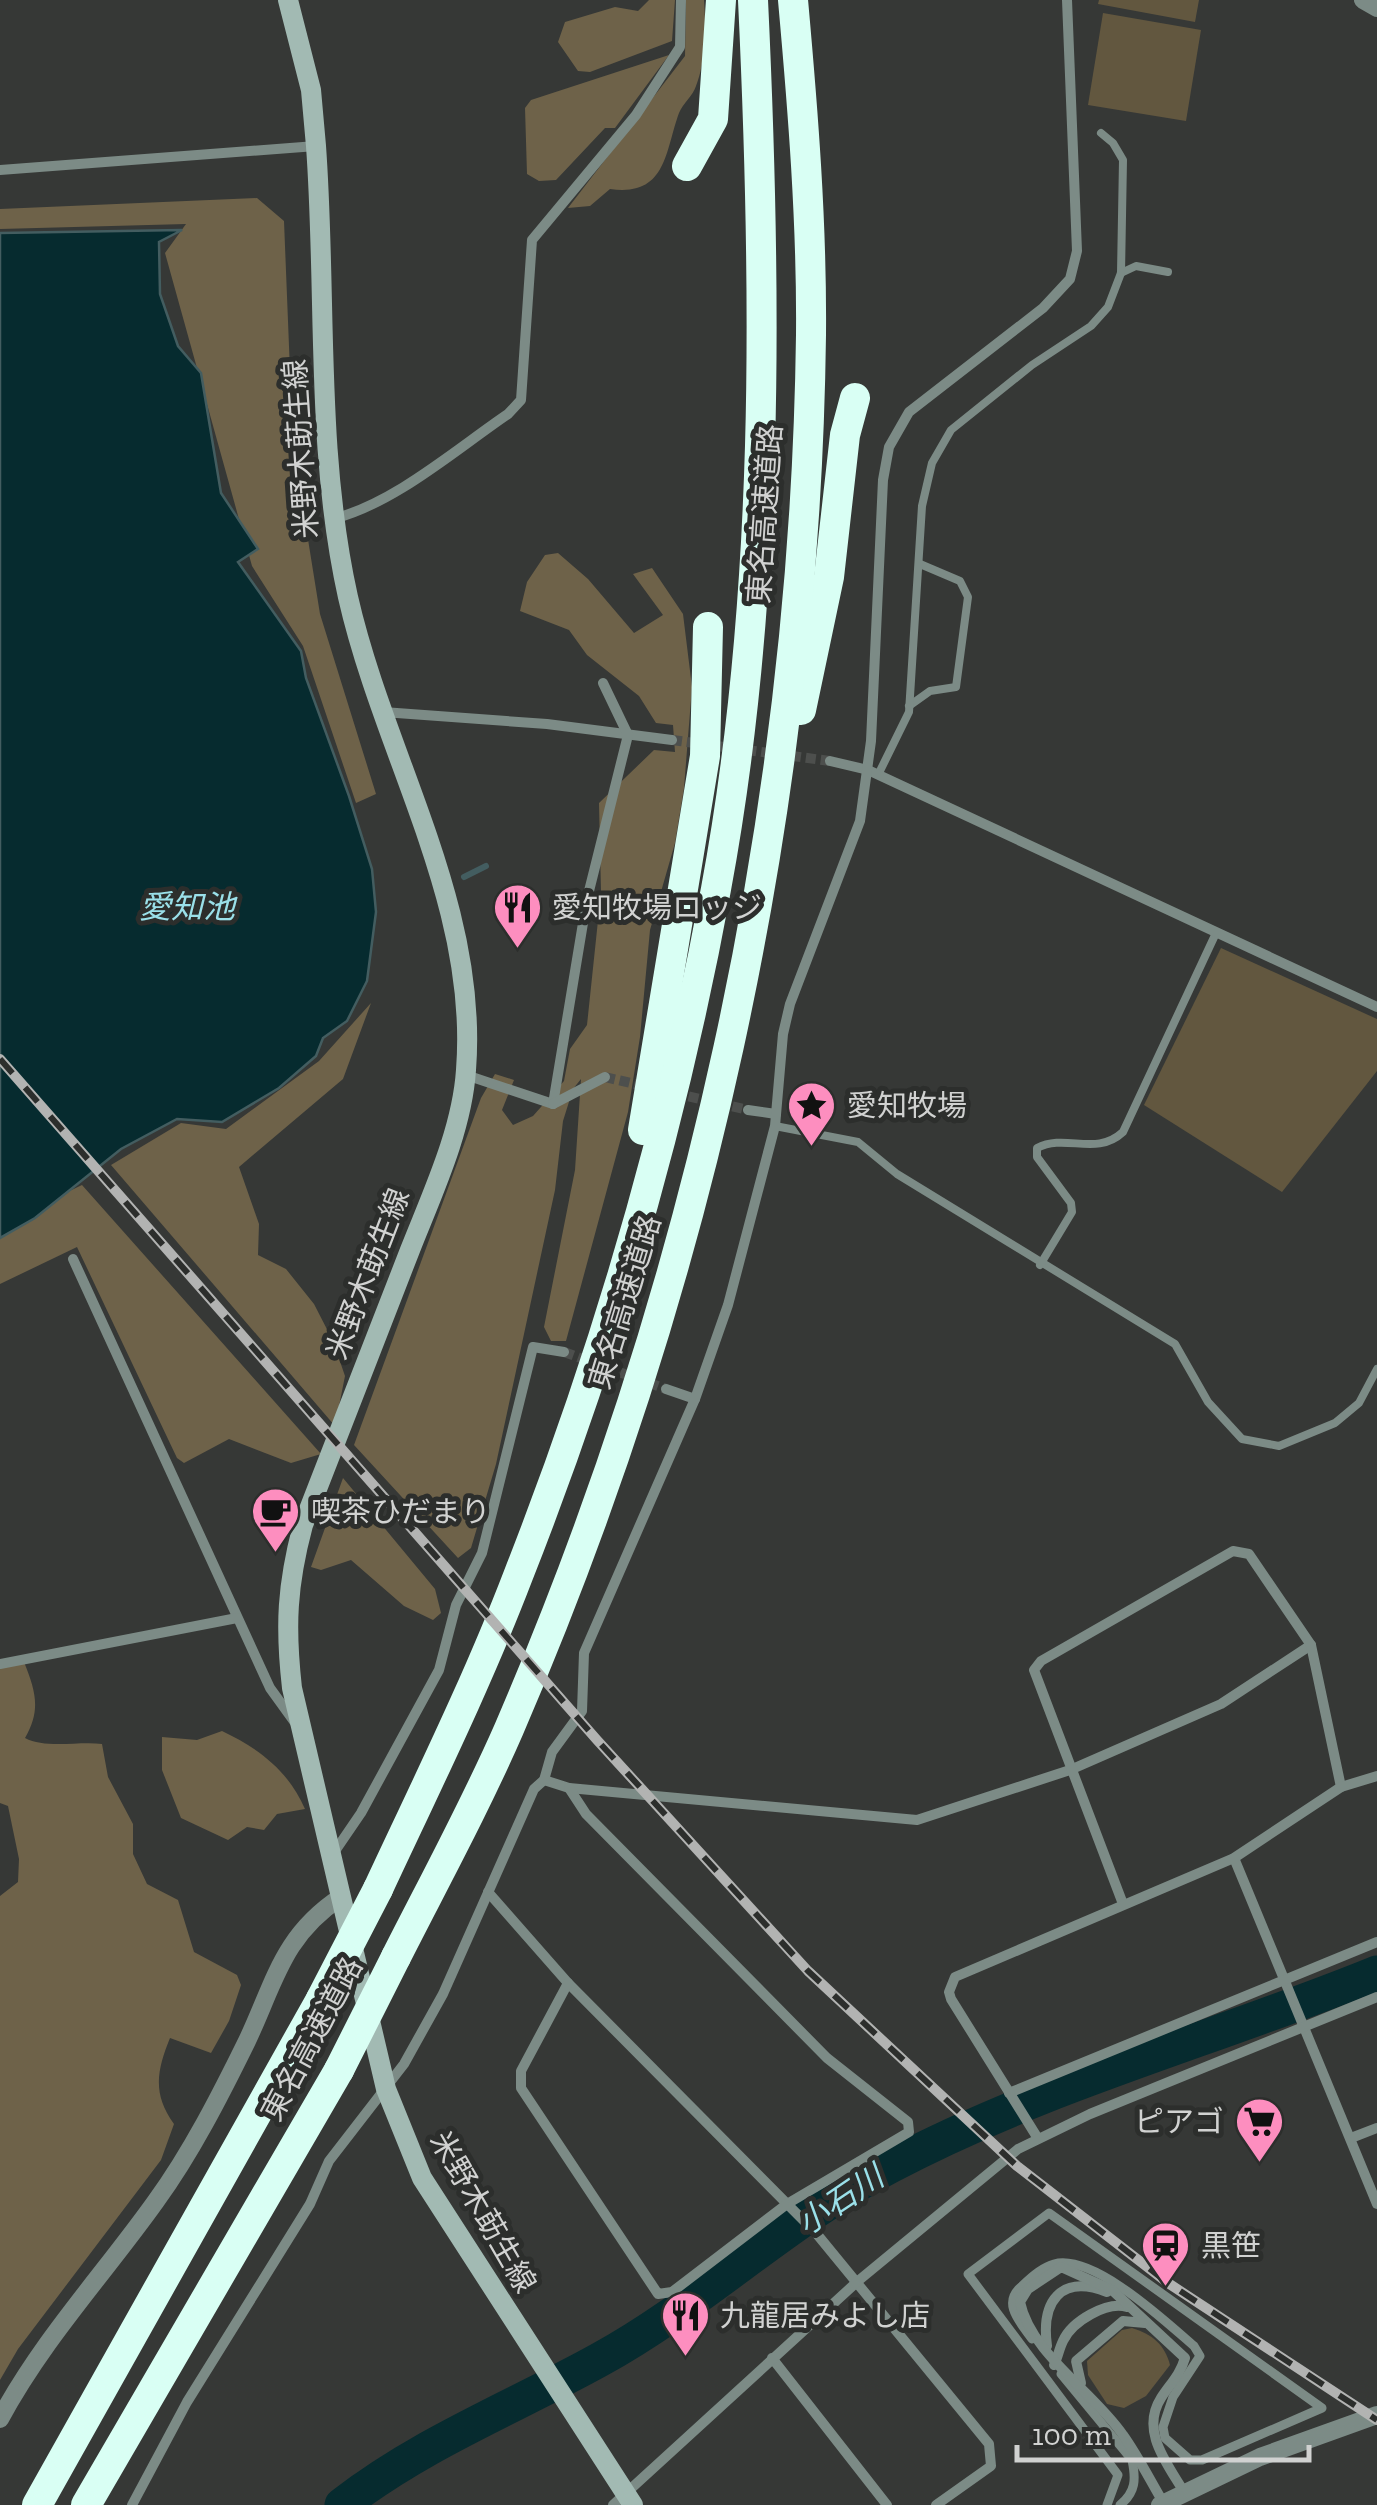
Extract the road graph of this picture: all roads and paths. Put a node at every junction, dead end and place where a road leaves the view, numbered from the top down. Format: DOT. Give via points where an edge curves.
graph roads {
  1 [pos="288,0"];
  2 [pos="681,0"];
  3 [pos="721,0"];
  4 [pos="753,0"];
  5 [pos="794,0"];
  6 [pos="1067,0"];
  7 [pos="1363,0"];
  8 [pos="1377,8"];
  9 [pos="1101,133"];
  10 [pos="316,146"];
  11 [pos="687,166"];
  12 [pos="0,170"];
  13 [pos="1168,272"];
  14 [pos="1121,274"];
  15 [pos="855,398"];
  16 [pos="332,519"];
  17 [pos="920,564"];
  18 [pos="708,627"];
  19 [pos="603,683"];
  20 [pos="909,706"];
  21 [pos="382,712"];
  22 [pos="628,735"];
  23 [pos="672,740"];
  24 [pos="830,761"];
  25 [pos="873,772"];
  26 [pos="1216,933"];
  27 [pos="748,950"];
  28 [pos="1377,1006"];
  29 [pos="466,1075"];
  30 [pos="605,1077"];
  31 [pos="553,1104"];
  32 [pos="748,1110"];
  33 [pos="775,1120"];
  34 [pos="73,1259"];
  35 [pos="1040,1265"];
  36 [pos="616,1296"];
  37 [pos="564,1352"];
  38 [pos="1377,1369"];
  39 [pos="666,1389"];
  40 [pos="696,1400"];
  41 [pos="237,1618"];
  42 [pos="1311,1645"];
  43 [pos="0,1664"];
  44 [pos="299,1728"];
  45 [pos="1070,1770"];
  46 [pos="1377,1776"];
  47 [pos="544,1780"];
  48 [pos="569,1788"];
  49 [pos="1342,1788"];
  50 [pos="333,1854"];
  51 [pos="1234,1858"];
  52 [pos="488,1892"];
  53 [pos="340,1897"];
  54 [pos="1123,1904"];
  55 [pos="1377,1942"];
  56 [pos="568,1983"];
  57 [pos="1288,1983"];
  58 [pos="1377,1997"];
  59 [pos="1303,2020"];
  60 [pos="386,2089"];
  61 [pos="1011,2097"];
  62 [pos="1377,2128"];
  63 [pos="1036,2137"];
  64 [pos="1351,2138"];
  65 [pos="787,2204"];
  66 [pos="1377,2204"];
  67 [pos="858,2281"];
  68 [pos="1122,2299"];
  69 [pos="1134,2310"];
  70 [pos="1152,2326"];
  71 [pos="1047,2347"];
  72 [pos="772,2358"];
  73 [pos="1054,2365"];
  74 [pos="1084,2388"];
  75 [pos="1377,2415"];
  76 [pos="0,2418"];
  77 [pos="1184,2492"];
  78 [pos="623,2500"];
  79 [pos="1161,2504"];
  80 [pos="37,2505"];
  81 [pos="86,2505"];
  82 [pos="132,2505"];
  83 [pos="886,2505"];
  84 [pos="936,2505"];
  85 [pos="1107,2505"];
  86 [pos="1120,2505"];
  1 -- 10 [label="main road, 米野木莇生線" via="311,90"];
  2 -- 16 [label="street" via="680,48 636,116 532,240 521,400 408,481"];
  3 -- 11 [label="highway" via="712,120"];
  4 -- 36 [label="highway, 東名高速道路" via="762,398 752,595 717,887"];
  5 -- 27 [label="highway, 東名高速道路" via="810,334 804,493 775,783"];
  6 -- 25 [label="street" via="1077,251 1070,279 1043,308 909,412 889,447"];
  7 -- 8 [label="street"];
  9 -- 14 [label="lane" via="1123,160"];
  10 -- 12 [label="street"];
  10 -- 16 [label="main road, 米野木莇生線"];
  13 -- 14 [label="lane" via="1136,266"];
  14 -- 17 [label="lane" via="1108,307 1090,326 951,430 932,462"];
  15 -- 27 [label="highway" via="844,435 830,577"];
  16 -- 21 [label="main road, 米野木莇生線"];
  17 -- 20 [label="lane"];
  17 -- 20 [label="lane" via="960,580 968,597 956,687 930,691"];
  18 -- 36 [label="highway" via="705,756"];
  19 -- 22 [label="street"];
  20 -- 25 [label="lane"];
  21 -- 22 [label="street"];
  21 -- 29 [label="main road, 米野木莇生線" via="446,890 463,962"];
  22 -- 23 [label="street"];
  22 -- 31 [label="street" via="588,899"];
  24 -- 25 [label="street"];
  25 -- 26 [label="street"];
  25 -- 33 [label="street" via="790,1004"];
  26 -- 28 [label="street"];
  26 -- 35 [label="lane" via="1123,1132 1096,1147 1038,1148 1037,1157 1072,1212"];
  27 -- 81 [label="highway, 東名高速道路, bridge" via="660,1315 508,1732 339,2070"];
  29 -- 31 [label="street"];
  29 -- 44 [label="main road, 米野木莇生線" via="442,1167 303,1525 290,1575 285,1624"];
  30 -- 31 [label="street"];
  32 -- 33 [label="street"];
  33 -- 35 [label="lane" via="858,1142 896,1174"];
  33 -- 40 [label="street" via="728,1305"];
  34 -- 41 [label="street"];
  35 -- 38 [label="lane" via="1175,1344 1208,1402 1242,1438 1278,1446 1335,1422 1359,1402"];
  36 -- 80 [label="highway, 東名高速道路, bridge" via="518,1578 378,1889"];
  37 -- 50 [label="street" via="533,1347 482,1553 456,1605 439,1670"];
  39 -- 40 [label="street"];
  40 -- 47 [label="street" via="584,1653 582,1711 552,1752"];
  41 -- 43 [label="street"];
  41 -- 44 [label="street" via="270,1688"];
  42 -- 45 [label="street" via="1221,1704"];
  42 -- 45 [label="street" via="1249,1554 1233,1551 1037,1663 1035,1675"];
  42 -- 49 [label="street"];
  44 -- 50 [label="main road, 米野木莇生線"];
  45 -- 48 [label="street" via="916,1820"];
  45 -- 54 [label="street"];
  46 -- 49 [label="street"];
  47 -- 48 [label="street"];
  47 -- 52 [label="street"];
  48 -- 65 [label="street" via="586,1814 815,2046 908,2122 903,2140"];
  49 -- 51 [label="street"];
  50 -- 53 [label="main road, 米野木莇生線"];
  51 -- 54 [label="street"];
  51 -- 57 [label="street"];
  52 -- 56 [label="street"];
  52 -- 60 [label="street" via="442,1994"];
  53 -- 60 [label="main road, 米野木莇生線"];
  53 -- 76 [label="street" via="316,1913 281,1956 246,2043 169,2182 38,2354"];
  54 -- 61 [label="street" via="951,1981 951,1999"];
  55 -- 57 [label="street"];
  56 -- 65 [label="street"];
  56 -- 65 [label="street" via="522,2071 521,2088 652,2290 672,2292"];
  57 -- 59 [label="street"];
  57 -- 61 [label="street"];
  58 -- 59 [label="street"];
  59 -- 63 [label="street"];
  59 -- 64 [label="street"];
  60 -- 78 [label="main road, 米野木莇生線" via="422,2178"];
  60 -- 82 [label="street" via="329,2161"];
  61 -- 63 [label="street"];
  62 -- 64 [label="street"];
  63 -- 67 [label="street"];
  64 -- 66 [label="street"];
  65 -- 67 [label="street"];
  67 -- 72 [label="street"];
  67 -- 84 [label="street" via="989,2444 990,2466"];
  68 -- 69 [label="street"];
  68 -- 71 [label="street" via="1084,2285 1056,2297 1045,2308"];
  68 -- 71 [label="street" via="1072,2270 1045,2276 1020,2302"];
  69 -- 70 [label="street"];
  69 -- 73 [label="street" via="1120,2304 1098,2310 1063,2339"];
  70 -- 74 [label="street" via="1123,2321 1085,2349 1076,2361"];
  70 -- 77 [label="street" via="1185,2358 1151,2422"];
  71 -- 73 [label="street"];
  72 -- 78 [label="street"];
  72 -- 83 [label="street"];
  73 -- 74 [label="street"];
  73 -- 85 [label="street" via="1014,2314 1011,2300 1051,2264 1064,2263 1133,2295 1194,2346 1200,2356 1163,2427 1180,2456 1202,2460 1322,2408 1049,2213 968,2274 1118,2475"];
  73 -- 86 [label="street" via="1132,2460 1136,2478"];
  74 -- 79 [label="street" via="1123,2434"];
  75 -- 77 [label="street"];
  77 -- 79 [label="street"];
}
